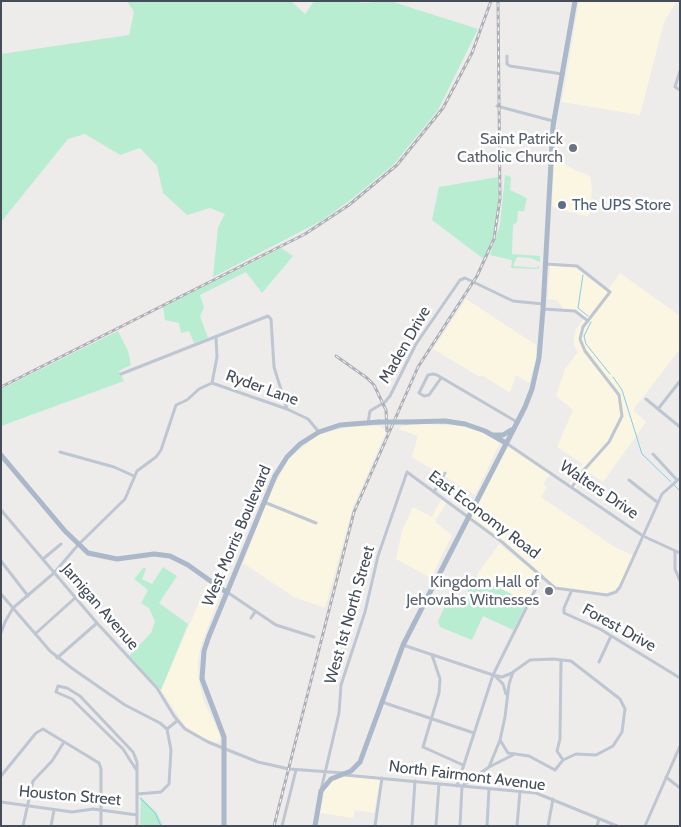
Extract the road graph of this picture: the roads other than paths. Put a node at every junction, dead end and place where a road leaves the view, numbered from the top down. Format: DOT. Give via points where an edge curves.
graph roads {
  1 [pos="575,1"];
  2 [pos="507,56"];
  3 [pos="680,71"];
  4 [pos="562,74"];
  5 [pos="678,79"];
  6 [pos="680,90"];
  7 [pos="497,106"];
  8 [pos="554,121"];
  9 [pos="545,264"];
  10 [pos="543,306"];
  11 [pos="588,321"];
  12 [pos="216,337"];
  13 [pos="122,374"];
  14 [pos="441,378"];
  15 [pos="680,381"];
  16 [pos="212,383"];
  17 [pos="646,399"];
  18 [pos="287,409"];
  19 [pos="658,409"];
  20 [pos="517,422"];
  21 [pos="368,423"];
  22 [pos="680,427"];
  23 [pos="514,428"];
  24 [pos="319,432"];
  25 [pos="492,435"];
  26 [pos="506,443"];
  27 [pos="60,452"];
  28 [pos="653,454"];
  29 [pos="1,455"];
  30 [pos="407,472"];
  31 [pos="444,473"];
  32 [pos="134,476"];
  33 [pos="678,479"];
  34 [pos="629,480"];
  35 [pos="572,487"];
  36 [pos="434,492"];
  37 [pos="264,502"];
  38 [pos="657,502"];
  39 [pos="1,510"];
  40 [pos="468,517"];
  41 [pos="316,523"];
  42 [pos="643,536"];
  43 [pos="61,544"];
  44 [pos="78,545"];
  45 [pos="678,552"];
  46 [pos="43,559"];
  47 [pos="1,562"];
  48 [pos="54,573"];
  49 [pos="542,576"];
  50 [pos="680,582"];
  51 [pos="226,592"];
  52 [pos="571,592"];
  53 [pos="1,594"];
  54 [pos="28,596"];
  55 [pos="75,598"];
  56 [pos="14,608"];
  57 [pos="255,612"];
  58 [pos="251,618"];
  59 [pos="97,623"];
  60 [pos="1,633"];
  61 [pos="35,634"];
  62 [pos="611,636"];
  63 [pos="314,637"];
  64 [pos="403,645"];
  65 [pos="432,655"];
  66 [pos="57,658"];
  67 [pos="561,660"];
  68 [pos="599,662"];
  69 [pos="513,672"];
  70 [pos="493,675"];
  71 [pos="680,678"];
  72 [pos="506,697"];
  73 [pos="381,702"];
  74 [pos="431,719"];
  75 [pos="177,721"];
  76 [pos="167,729"];
  77 [pos="474,733"];
  78 [pos="500,740"];
  79 [pos="64,742"];
  80 [pos="680,746"];
  81 [pos="224,749"];
  82 [pos="514,755"];
  83 [pos="563,760"];
  84 [pos="463,765"];
  85 [pos="489,767"];
  86 [pos="354,769"];
  87 [pos="296,770"];
  88 [pos="137,772"];
  89 [pos="324,772"];
  90 [pos="341,774"];
  91 [pos="1,776"];
  92 [pos="357,776"];
  93 [pos="666,777"];
  94 [pos="382,778"];
  95 [pos="331,779"];
  96 [pos="415,781"];
  97 [pos="439,784"];
  98 [pos="457,786"];
  99 [pos="462,786"];
  100 [pos="680,788"];
  101 [pos="489,789"];
  102 [pos="321,791"];
  103 [pos="520,791"];
  104 [pos="137,794"];
  105 [pos="553,799"];
  106 [pos="1,802"];
  107 [pos="27,806"];
  108 [pos="54,810"];
  109 [pos="101,810"];
  110 [pos="137,816"];
  111 [pos="599,818"];
  112 [pos="24,826"];
  113 [pos="51,826"];
  114 [pos="101,826"];
  115 [pos="137,826"];
  116 [pos="224,826"];
  117 [pos="282,826"];
  118 [pos="315,826"];
  119 [pos="375,826"];
  120 [pos="412,826"];
  121 [pos="436,826"];
  122 [pos="460,826"];
  123 [pos="487,826"];
  124 [pos="517,826"];
  125 [pos="548,826"];
  126 [pos="598,826"];
  127 [pos="617,826"];
  128 [pos="645,826"];
  1 -- 4 [label="main road"];
  2 -- 4 [label="street" via="506,64 510,66"];
  3 -- 5 [label="street"];
  4 -- 8 [label="main road"];
  5 -- 6 [label="street" via="675,87"];
  7 -- 8 [label="street"];
  8 -- 9 [label="main road"];
  9 -- 10 [label="main road"];
  9 -- 11 [label="street" via="575,266 610,292"];
  10 -- 11 [label="street" via="575,311"];
  10 -- 20 [label="main road" via="537,370"];
  10 -- 21 [label="street, Maden Drive" via="513,300 465,278 460,280 416,344 390,396 370,411"];
  11 -- 35 [label="street" via="580,334 580,344 619,395 622,416 609,442"];
  12 -- 13 [label="street"];
  12 -- 16 [label="street" via="217,357"];
  12 -- 18 [label="street" via="270,317 274,366"];
  14 -- 14 [label="street" via="429,395 419,393 428,375"];
  14 -- 20 [label="street"];
  15 -- 19 [label="street"];
  16 -- 18 [label="street, Ryder Lane"];
  16 -- 32 [label="street, Ryder Lane" via="176,405 156,457"];
  17 -- 19 [label="street"];
  18 -- 24 [label="street, Ryder Lane" via="308,418"];
  19 -- 22 [label="street"];
  20 -- 23 [label="main road"];
  21 -- 24 [label="main road, West Morris Boulevard" via="340,425"];
  21 -- 25 [label="main road, West Morris Boulevard, bridge" via="465,424"];
  23 -- 25 [label="main road" via="504,435"];
  23 -- 26 [label="main road"];
  24 -- 37 [label="main road, West Morris Boulevard" via="287,457"];
  25 -- 26 [label="main road, West Morris Boulevard"];
  26 -- 35 [label="street, Walters Drive"];
  26 -- 40 [label="main road"];
  27 -- 32 [label="street"];
  28 -- 33 [label="street"];
  29 -- 44 [label="main road"];
  30 -- 36 [label="street, East Economy Road"];
  30 -- 89 [label="street, West 1st North Street" via="378,556 364,618 341,685 339,712"];
  31 -- 36 [label="street"];
  32 -- 44 [label="street" via="126,500"];
  33 -- 38 [label="street" via="668,486"];
  34 -- 38 [label="street"];
  35 -- 42 [label="street, Walters Drive"];
  36 -- 40 [label="street, East Economy Road"];
  37 -- 41 [label="street"];
  37 -- 51 [label="main road, West Morris Boulevard"];
  38 -- 42 [label="street"];
  39 -- 46 [label="street, Jarnigan Avenue"];
  40 -- 49 [label="street, East Economy Road"];
  40 -- 64 [label="main road"];
  42 -- 45 [label="street, Walters Drive"];
  42 -- 52 [label="street, East Economy Road" via="616,592 607,595"];
  43 -- 46 [label="street"];
  44 -- 48 [label="street"];
  44 -- 51 [label="main road" via="88,553 110,559 154,554 170,556"];
  45 -- 50 [label="street" via="675,569"];
  46 -- 48 [label="street, Jarnigan Avenue"];
  47 -- 54 [label="street"];
  48 -- 54 [label="street"];
  48 -- 55 [label="street, Jarnigan Avenue"];
  49 -- 52 [label="street, East Economy Road" via="555,588"];
  49 -- 70 [label="street"];
  51 -- 57 [label="street"];
  51 -- 81 [label="main road, West Morris Boulevard" via="202,665 202,679 222,729"];
  52 -- 62 [label="street, Forest Drive" via="564,613"];
  53 -- 56 [label="street"];
  54 -- 56 [label="street"];
  55 -- 59 [label="street, Jarnigan Avenue"];
  55 -- 61 [label="street"];
  56 -- 60 [label="street"];
  56 -- 61 [label="street"];
  57 -- 58 [label="street"];
  57 -- 63 [label="street" via="286,630"];
  59 -- 66 [label="street"];
  59 -- 75 [label="street, Jarnigan Avenue" via="157,688"];
  61 -- 66 [label="street"];
  62 -- 68 [label="street"];
  62 -- 71 [label="street, Forest Drive"];
  64 -- 65 [label="street"];
  64 -- 73 [label="main road"];
  65 -- 70 [label="street"];
  65 -- 74 [label="street" via="440,679"];
  66 -- 76 [label="street"];
  67 -- 69 [label="street" via="530,660"];
  67 -- 83 [label="street" via="557,752"];
  67 -- 83 [label="street" via="578,665 620,699 625,709 622,732 614,746 596,755 576,754"];
  69 -- 70 [label="street" via="502,677"];
  69 -- 72 [label="street"];
  70 -- 72 [label="street" via="503,684"];
  70 -- 77 [label="street"];
  72 -- 78 [label="street"];
  73 -- 74 [label="street"];
  73 -- 86 [label="main road" via="363,756"];
  74 -- 77 [label="street"];
  74 -- 84 [label="street" via="423,747"];
  75 -- 76 [label="street"];
  75 -- 81 [label="street" via="196,736"];
  76 -- 104 [label="street" via="171,750 169,784 161,792"];
  77 -- 84 [label="street"];
  78 -- 82 [label="street" via="508,753"];
  78 -- 85 [label="street"];
  79 -- 91 [label="street" via="39,730"];
  79 -- 107 [label="street" via="34,781"];
  79 -- 109 [label="street" via="99,763"];
  80 -- 93 [label="street"];
  81 -- 87 [label="street" via="258,762"];
  81 -- 116 [label="main road, West Morris Boulevard"];
  82 -- 83 [label="street" via="529,756 555,770"];
  82 -- 85 [label="street"];
  84 -- 98 [label="street"];
  85 -- 99 [label="street"];
  86 -- 90 [label="main road"];
  86 -- 92 [label="street"];
  87 -- 89 [label="street"];
  87 -- 117 [label="street"];
  88 -- 88 [label="street" via="136,757 129,748 80,696 58,686 56,692 72,699 123,749"];
  88 -- 104 [label="street"];
  89 -- 90 [label="street, North Fairmont Avenue"];
  89 -- 95 [label="street"];
  89 -- 102 [label="street, West 1st North Street"];
  90 -- 92 [label="street, North Fairmont Avenue"];
  90 -- 95 [label="main road"];
  92 -- 94 [label="street, North Fairmont Avenue"];
  93 -- 100 [label="street"];
  93 -- 128 [label="street"];
  94 -- 96 [label="street, North Fairmont Avenue"];
  94 -- 119 [label="street"];
  95 -- 102 [label="main road"];
  96 -- 97 [label="street, North Fairmont Avenue"];
  96 -- 120 [label="street"];
  97 -- 98 [label="street, North Fairmont Avenue"];
  97 -- 121 [label="street"];
  98 -- 99 [label="street, North Fairmont Avenue"];
  99 -- 101 [label="street, North Fairmont Avenue"];
  99 -- 122 [label="street"];
  101 -- 103 [label="street, North Fairmont Avenue"];
  101 -- 123 [label="street"];
  102 -- 118 [label="main road, West 1st North Street"];
  103 -- 105 [label="street, North Fairmont Avenue"];
  103 -- 124 [label="street"];
  104 -- 110 [label="street"];
  105 -- 111 [label="street, North Fairmont Avenue"];
  105 -- 125 [label="street"];
  106 -- 107 [label="street, Houston Street"];
  107 -- 108 [label="street, Houston Street"];
  107 -- 112 [label="street"];
  108 -- 109 [label="street, Houston Street"];
  108 -- 113 [label="street"];
  109 -- 110 [label="street, Houston Street"];
  109 -- 114 [label="street"];
  110 -- 115 [label="street"];
  111 -- 126 [label="street"];
  111 -- 127 [label="street, North Fairmont Avenue"];
}
